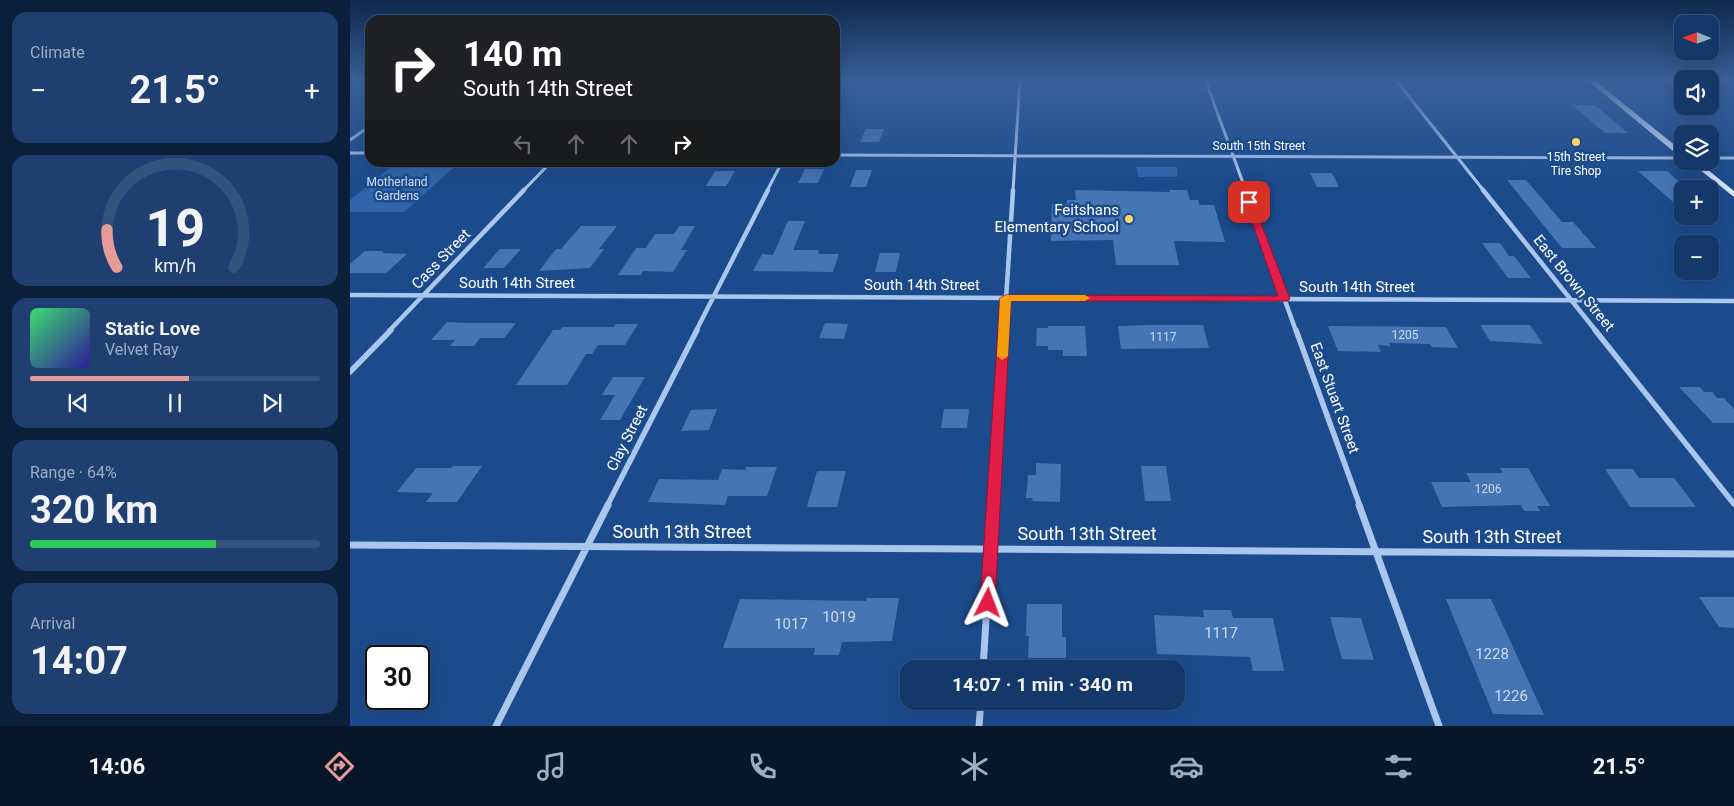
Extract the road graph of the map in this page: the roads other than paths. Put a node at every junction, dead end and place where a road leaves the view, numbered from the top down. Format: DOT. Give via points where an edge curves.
graph roads {
  1 [pos="1018,113"];
  2 [pos="1217,113"];
  3 [pos="1422,113"];
  4 [pos="1631,113"];
  5 [pos="365,130"];
  6 [pos="350,140"];
  7 [pos="1674,148"];
  8 [pos="350,153"];
  9 [pos="365,153"];
  10 [pos="840,155"];
  11 [pos="1015,156"];
  12 [pos="1232,156"];
  13 [pos="1458,157"];
  14 [pos="1674,158"];
  15 [pos="1719,158"];
  16 [pos="1734,158"];
  17 [pos="545,167"];
  18 [pos="780,167"];
  19 [pos="1703,170"];
  20 [pos="1734,195"];
  21 [pos="350,295"];
  22 [pos="423,296"];
  23 [pos="715,297"];
  24 [pos="1006,298"];
  25 [pos="1285,299"];
  26 [pos="1572,300"];
  27 [pos="1734,300"];
  28 [pos="350,372"];
  29 [pos="1734,504"];
  30 [pos="350,545"];
  31 [pos="587,547"];
  32 [pos="990,549"];
  33 [pos="1376,551"];
  34 [pos="1734,554"];
  35 [pos="984,660"];
  36 [pos="981,710"];
  37 [pos="496,726"];
  38 [pos="980,726"];
  39 [pos="1439,726"];
  1 -- 11 [label="street"];
  2 -- 12 [label="street, East Stuart Street"];
  3 -- 13 [label="street, East Brown Street"];
  4 -- 7 [label="main road"];
  5 -- 6 [label="street"];
  8 -- 9 [label="street"];
  10 -- 11 [label="street, South 15th Street"];
  11 -- 12 [label="street, South 15th Street"];
  11 -- 24 [label="street"];
  12 -- 13 [label="street, South 15th Street"];
  12 -- 25 [label="street, East Stuart Street"];
  13 -- 14 [label="street, South 15th Street"];
  13 -- 26 [label="street, East Brown Street"];
  15 -- 16 [label="street"];
  17 -- 22 [label="street, Cass Street"];
  18 -- 23 [label="street, Clay Street"];
  19 -- 20 [label="main road"];
  21 -- 22 [label="street, South 14th Street"];
  22 -- 23 [label="street, South 14th Street"];
  22 -- 28 [label="street, Cass Street"];
  23 -- 24 [label="street, South 14th Street"];
  23 -- 31 [label="street, Clay Street"];
  24 -- 25 [label="street, South 14th Street"];
  24 -- 32 [label="street"];
  25 -- 26 [label="street, South 14th Street"];
  25 -- 33 [label="street, East Stuart Street"];
  26 -- 27 [label="street, South 14th Street"];
  26 -- 29 [label="street, East Brown Street"];
  30 -- 31 [label="street, South 13th Street"];
  31 -- 32 [label="street, South 13th Street"];
  31 -- 37 [label="street, Clay Street"];
  32 -- 33 [label="street, South 13th Street"];
  32 -- 35 [label="street"];
  33 -- 34 [label="street, South 13th Street"];
  33 -- 39 [label="street, East Stuart Street"];
  36 -- 38 [label="street"];
}
